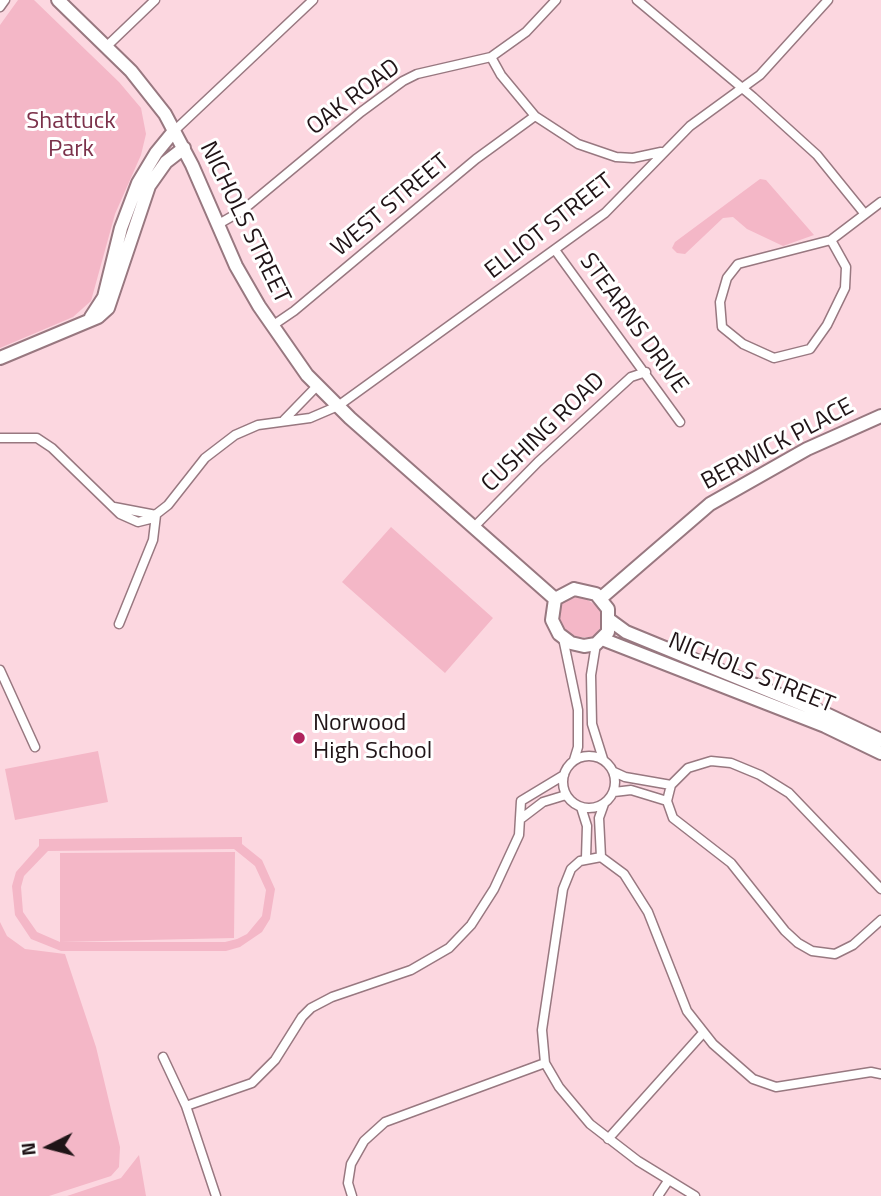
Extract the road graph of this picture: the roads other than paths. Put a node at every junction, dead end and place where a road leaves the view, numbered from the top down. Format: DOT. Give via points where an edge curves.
graph roads {
  1 [pos="5,0"];
  2 [pos="58,0"];
  3 [pos="155,0"];
  4 [pos="313,0"];
  5 [pos="556,0"];
  6 [pos="638,0"];
  7 [pos="828,0"];
  8 [pos="0,7"];
  9 [pos="107,46"];
  10 [pos="491,57"];
  11 [pos="741,88"];
  12 [pos="535,116"];
  13 [pos="174,131"];
  14 [pos="184,148"];
  15 [pos="661,152"];
  16 [pos="881,202"];
  17 [pos="864,213"];
  18 [pos="218,225"];
  19 [pos="831,240"];
  20 [pos="555,250"];
  21 [pos="118,260"];
  22 [pos="272,326"];
  23 [pos="0,358"];
  24 [pos="646,372"];
  25 [pos="317,386"];
  26 [pos="338,406"];
  27 [pos="881,416"];
  28 [pos="284,420"];
  29 [pos="680,422"];
  30 [pos="0,438"];
  31 [pos="156,515"];
  32 [pos="473,528"];
  33 [pos="601,598"];
  34 [pos="555,599"];
  35 [pos="611,621"];
  36 [pos="119,624"];
  37 [pos="563,638"];
  38 [pos="599,642"];
  39 [pos="0,670"];
  40 [pos="806,712"];
  41 [pos="881,740"];
  42 [pos="35,747"];
  43 [pos="881,753"];
  44 [pos="574,760"];
  45 [pos="603,760"];
  46 [pos="614,772"];
  47 [pos="564,775"];
  48 [pos="671,785"];
  49 [pos="614,792"];
  50 [pos="566,795"];
  51 [pos="667,801"];
  52 [pos="604,804"];
  53 [pos="581,807"];
  54 [pos="522,818"];
  55 [pos="594,858"];
  56 [pos="881,889"];
  57 [pos="881,920"];
  58 [pos="703,1033"];
  59 [pos="163,1057"];
  60 [pos="545,1063"];
  61 [pos="881,1074"];
  62 [pos="186,1106"];
  63 [pos="608,1139"];
  64 [pos="668,1181"];
  65 [pos="216,1196"];
  66 [pos="352,1196"];
  67 [pos="658,1196"];
  68 [pos="695,1196"];
  1 -- 8 [label="street"];
  2 -- 9 [label="main road, NICHOLS STREET"];
  3 -- 9 [label="street"];
  4 -- 13 [label="street"];
  5 -- 10 [label="street, OAK ROAD" via="526,32"];
  6 -- 11 [label="street"];
  7 -- 11 [label="street, ELLIOT STREET" via="760,75"];
  9 -- 13 [label="main road, NICHOLS STREET" via="143,84"];
  10 -- 12 [label="street"];
  10 -- 18 [label="street, OAK ROAD" via="403,81 243,210"];
  11 -- 15 [label="street, ELLIOT STREET"];
  11 -- 17 [label="street" via="817,155"];
  12 -- 15 [label="street" via="597,152 633,158"];
  12 -- 22 [label="street, WEST STREET"];
  13 -- 14 [label="main road, NICHOLS STREET"];
  13 -- 21 [label="main road" via="138,183"];
  14 -- 18 [label="main road, NICHOLS STREET"];
  14 -- 21 [label="main road" via="166,162 149,186"];
  15 -- 20 [label="street, ELLIOT STREET" via="627,194"];
  16 -- 17 [label="street"];
  17 -- 19 [label="street"];
  18 -- 22 [label="main road, NICHOLS STREET"];
  19 -- 19 [label="street" via="738,264 727,278 720,302 722,327 743,344 774,358 810,349 845,288 846,267"];
  20 -- 24 [label="street, STEARNS DRIVE"];
  20 -- 26 [label="street, ELLIOT STREET"];
  21 -- 23 [label="main road" via="104,298 85,322"];
  22 -- 25 [label="main road, NICHOLS STREET"];
  24 -- 29 [label="street, STEARNS DRIVE"];
  24 -- 32 [label="street, CUSHING ROAD" via="631,377"];
  25 -- 26 [label="main road, NICHOLS STREET"];
  25 -- 28 [label="street"];
  26 -- 28 [label="street, ELLIOT STREET" via="310,418"];
  26 -- 32 [label="main road, NICHOLS STREET"];
  27 -- 33 [label="main road, BERWICK PLACE" via="807,449 709,504"];
  28 -- 31 [label="street, ELLIOT STREET" via="247,429 224,442"];
  30 -- 31 [label="street" via="37,438 114,507"];
  31 -- 36 [label="street" via="153,540"];
  32 -- 34 [label="main road, NICHOLS STREET"];
  33 -- 34 [label="main road" via="574,589"];
  33 -- 35 [label="main road"];
  34 -- 37 [label="main road" via="552,620"];
  35 -- 38 [label="main road"];
  35 -- 40 [label="main road, NICHOLS STREET" via="626,632"];
  37 -- 38 [label="main road" via="577,645"];
  37 -- 44 [label="street" via="578,710"];
  38 -- 40 [label="main road, NICHOLS STREET"];
  38 -- 45 [label="street" via="592,716"];
  39 -- 42 [label="street"];
  40 -- 41 [label="main road, NICHOLS STREET"];
  40 -- 43 [label="main road, NICHOLS STREET"];
  44 -- 45 [label="street" via="588,755"];
  44 -- 47 [label="street"];
  45 -- 46 [label="street"];
  46 -- 48 [label="street"];
  46 -- 49 [label="street"];
  47 -- 50 [label="street"];
  47 -- 54 [label="street" via="521,801"];
  48 -- 51 [label="street"];
  48 -- 56 [label="street" via="688,768 711,761 731,763 760,775 789,793"];
  49 -- 51 [label="street" via="631,790"];
  49 -- 52 [label="street"];
  50 -- 53 [label="street"];
  50 -- 54 [label="street" via="543,802"];
  51 -- 57 [label="street" via="679,824 731,863 785,931 812,951 845,951"];
  52 -- 53 [label="street"];
  52 -- 55 [label="street"];
  53 -- 55 [label="street"];
  54 -- 62 [label="street" via="494,889 471,925 449,948 411,970 312,1008 275,1060 252,1083"];
  55 -- 58 [label="street" via="624,874 643,902 681,1000"];
  55 -- 60 [label="street" via="570,869 564,889 542,1030"];
  58 -- 61 [label="street" via="764,1085"];
  58 -- 63 [label="street"];
  59 -- 62 [label="street"];
  60 -- 63 [label="street" via="569,1100"];
  60 -- 66 [label="street" via="385,1122 364,1141 351,1164 348,1183"];
  62 -- 65 [label="street"];
  63 -- 64 [label="street"];
  64 -- 67 [label="street"];
  64 -- 68 [label="street"];
}
